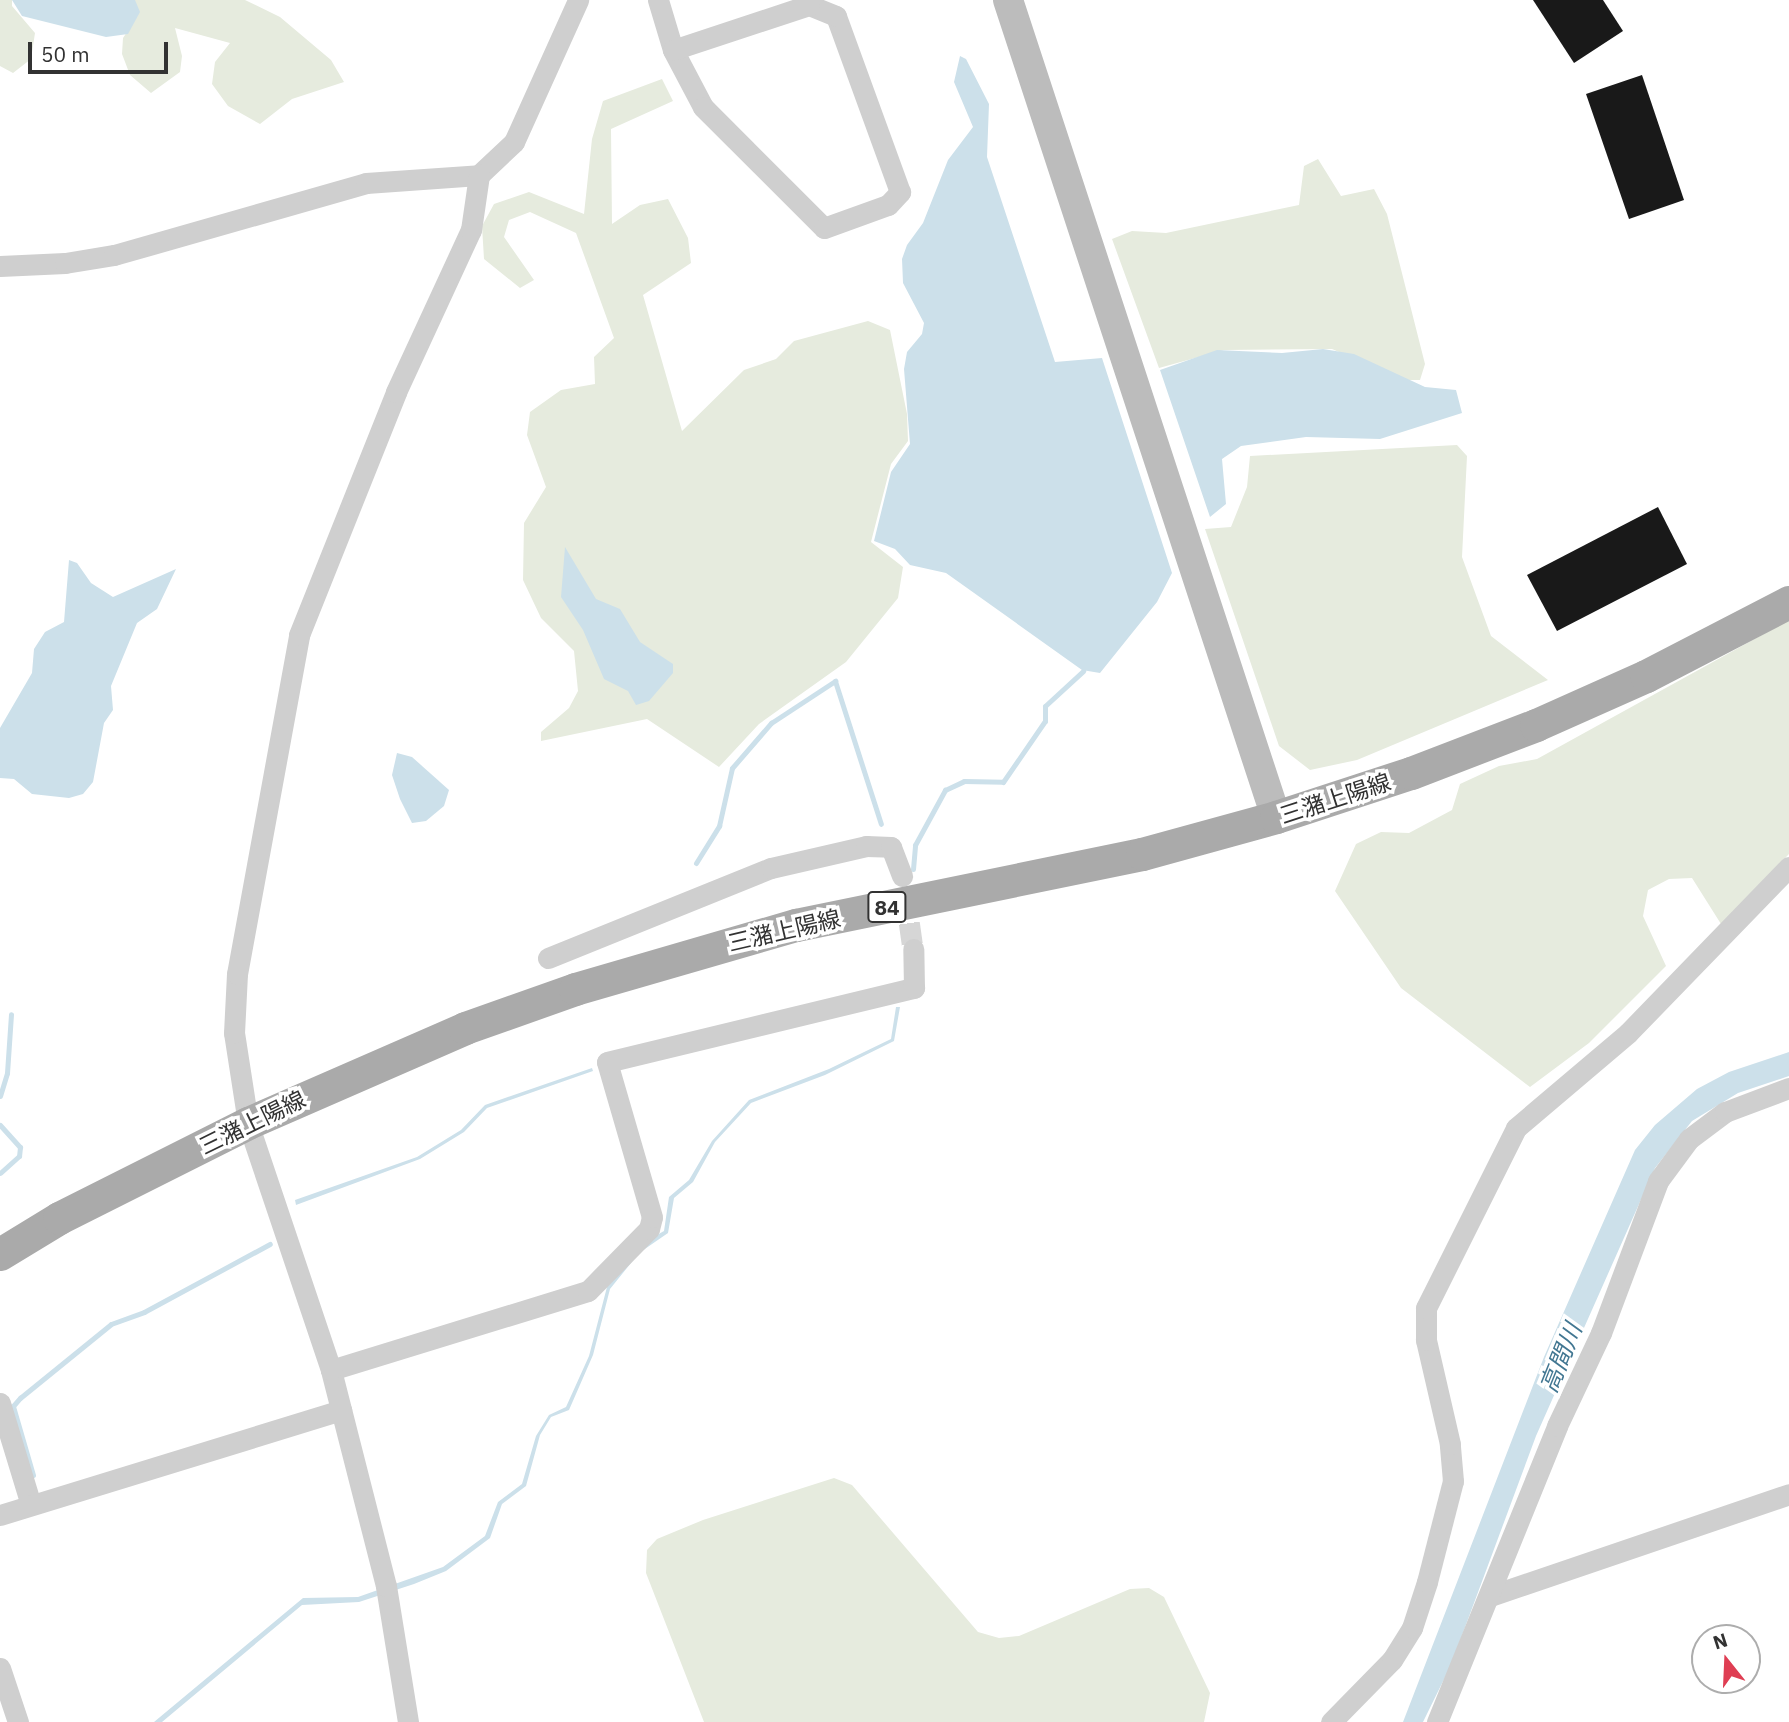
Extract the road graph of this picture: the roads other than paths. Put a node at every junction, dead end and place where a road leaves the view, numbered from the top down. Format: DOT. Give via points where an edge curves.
graph roads {
  1 [pos="578,0"];
  2 [pos="658,0"];
  3 [pos="1008,0"];
  4 [pos="673,50"];
  5 [pos="479,175"];
  6 [pos="0,266"];
  7 [pos="1789,602"];
  8 [pos="1276,817"];
  9 [pos="1789,867"];
  10 [pos="902,876"];
  11 [pos="914,949"];
  12 [pos="548,958"];
  13 [pos="1789,1088"];
  14 [pos="248,1123"];
  15 [pos="0,1254"];
  16 [pos="331,1370"];
  17 [pos="0,1403"];
  18 [pos="341,1410"];
  19 [pos="1789,1494"];
  20 [pos="36,1500"];
  21 [pos="0,1515"];
  22 [pos="1490,1596"];
  23 [pos="0,1668"];
  24 [pos="18,1722"];
  25 [pos="408,1722"];
  26 [pos="1331,1722"];
  27 [pos="1437,1722"];
  1 -- 5 [label="street" via="514,142"];
  2 -- 4 [label="street"];
  3 -- 8 [label="street"];
  4 -- 4 [label="street" via="702,107 824,228 888,205 900,192 836,16 809,5"];
  5 -- 6 [label="street" via="366,183 114,255"];
  5 -- 14 [label="street" via="471,230 396,392 299,635 237,974 233,1033"];
  7 -- 8 [label="main road, 三潴上陽線 / 84" via="1646,676 1536,724 1411,773"];
  8 -- 14 [label="main road, 三潴上陽線 / 84" via="1142,854 796,925 694,952 465,1028"];
  9 -- 26 [label="street" via="1628,1033 1516,1128 1426,1308 1426,1340 1450,1444 1453,1481 1427,1582 1412,1628 1392,1660"];
  10 -- 12 [label="street" via="891,847 866,846 771,868"];
  11 -- 16 [label="street" via="914,988 607,1062 652,1217 649,1229 588,1291"];
  13 -- 22 [label="street" via="1725,1112 1689,1139 1658,1181 1601,1333 1557,1426"];
  14 -- 15 [label="main road, 三潴上陽線 / 84" via="59,1218"];
  14 -- 16 [label="street"];
  16 -- 18 [label="street"];
  17 -- 20 [label="street"];
  18 -- 20 [label="street"];
  18 -- 25 [label="street" via="387,1590"];
  19 -- 22 [label="street"];
  20 -- 21 [label="street"];
  22 -- 27 [label="street"];
  23 -- 24 [label="street"];
}
